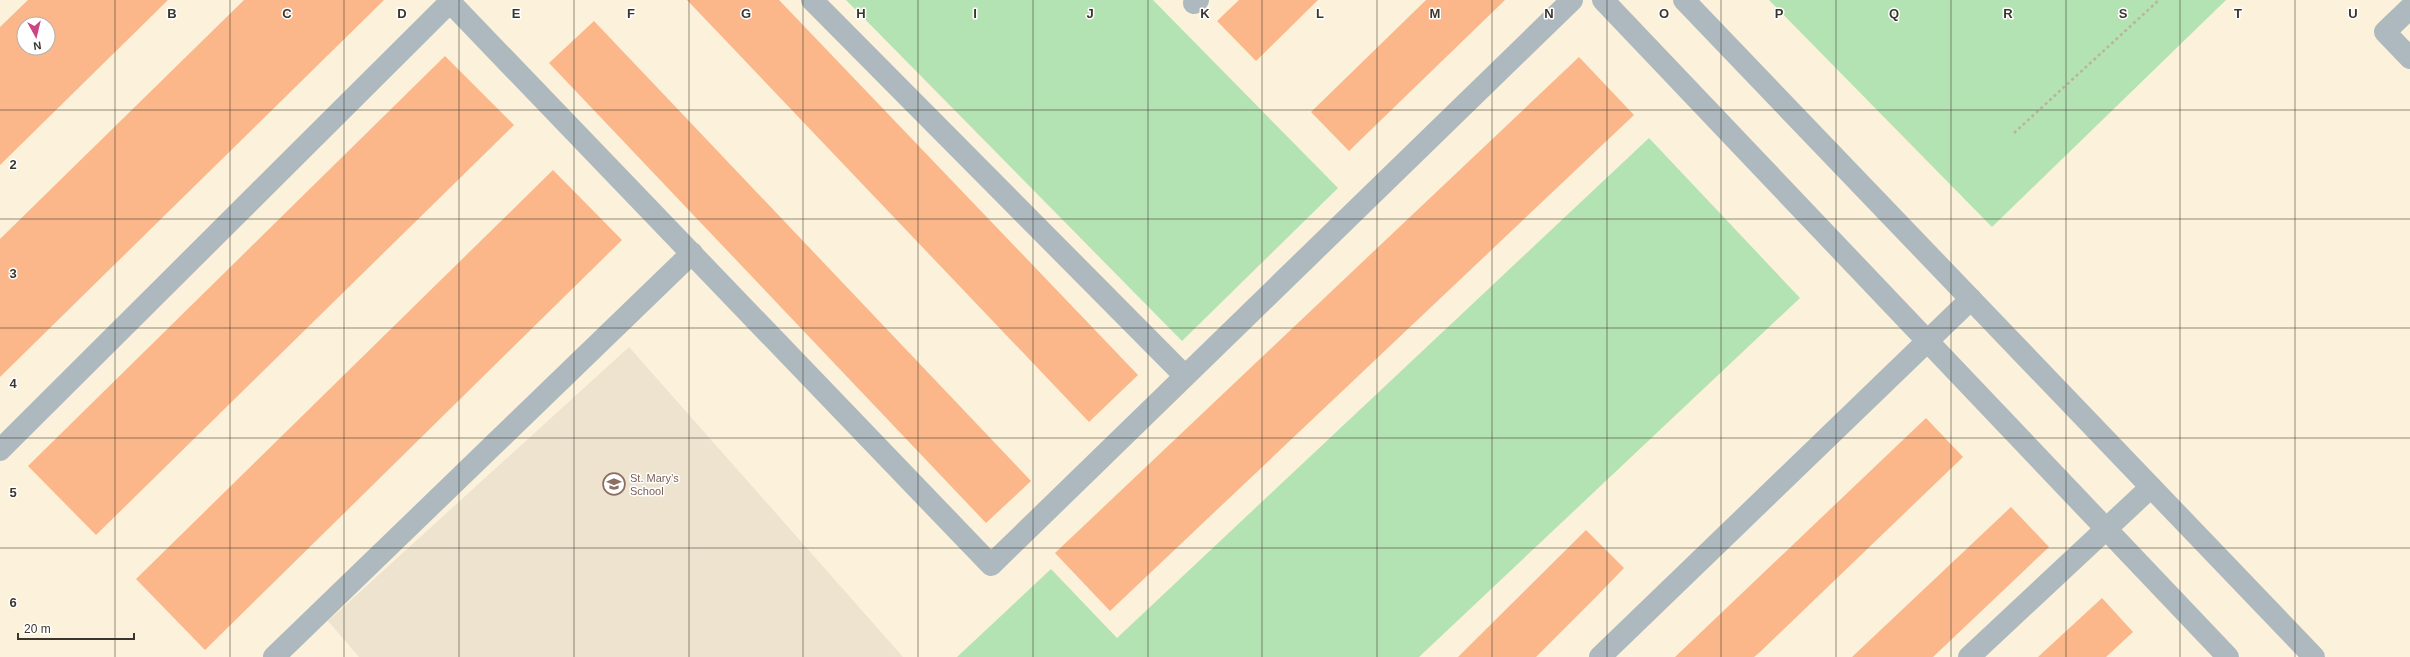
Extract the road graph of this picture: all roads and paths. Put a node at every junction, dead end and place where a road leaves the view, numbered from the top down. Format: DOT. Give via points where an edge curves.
graph roads {
  1 [pos="812,0"];
  2 [pos="1572,0"];
  3 [pos="1603,0"];
  4 [pos="1684,0"];
  5 [pos="2159,0"];
  6 [pos="450,1"];
  7 [pos="2410,8"];
  8 [pos="2410,58"];
  9 [pos="2014,133"];
  10 [pos="692,253"];
  11 [pos="1971,299"];
  12 [pos="1929,340"];
  13 [pos="1185,376"];
  14 [pos="0,450"];
  15 [pos="2151,487"];
  16 [pos="2108,529"];
  17 [pos="274,657"];
  18 [pos="1600,657"];
  19 [pos="1969,657"];
  20 [pos="2228,657"];
  21 [pos="2314,657"];
  1 -- 13 [label="street"];
  2 -- 13 [label="street"];
  3 -- 12 [label="street"];
  4 -- 11 [label="street"];
  5 -- 9 [label="path"];
  6 -- 10 [label="street"];
  6 -- 14 [label="street"];
  7 -- 8 [label="street" via="2385,32"];
  10 -- 13 [label="street" via="991,565"];
  10 -- 17 [label="street"];
  11 -- 12 [label="street"];
  11 -- 15 [label="street"];
  12 -- 16 [label="street"];
  12 -- 18 [label="street"];
  15 -- 16 [label="street"];
  15 -- 21 [label="street"];
  16 -- 19 [label="street"];
  16 -- 20 [label="street"];
}
